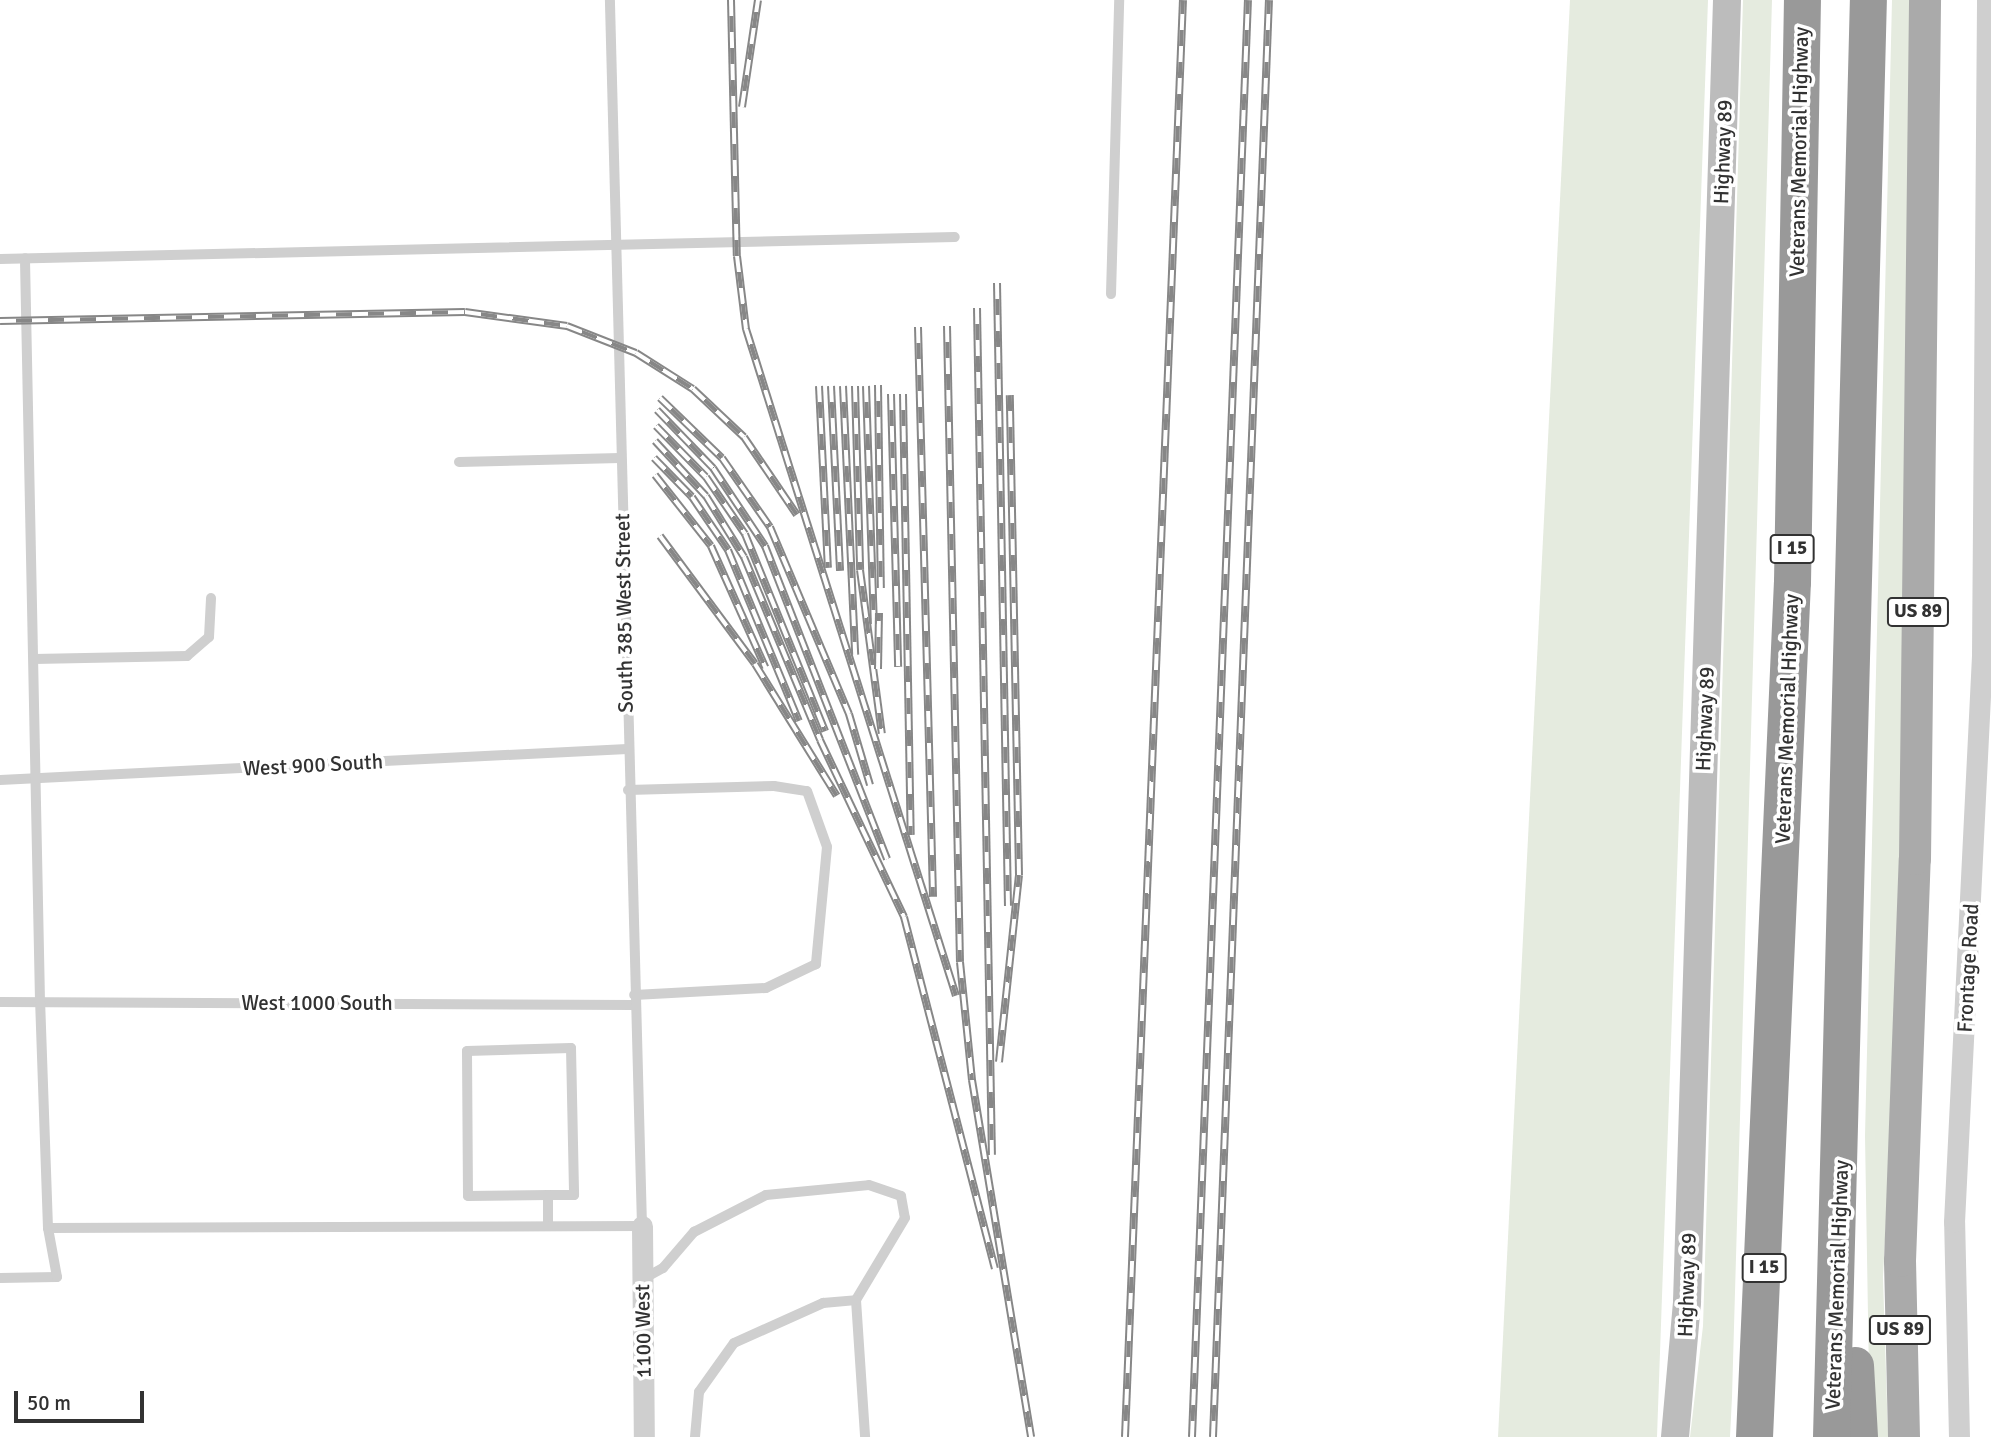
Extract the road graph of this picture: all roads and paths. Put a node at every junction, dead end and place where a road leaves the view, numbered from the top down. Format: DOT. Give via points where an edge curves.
graph roads {
  1 [pos="610,0"];
  2 [pos="1119,0"];
  3 [pos="1727,0"];
  4 [pos="1802,0"];
  5 [pos="1868,0"];
  6 [pos="1925,0"];
  7 [pos="1987,0"];
  8 [pos="955,237"];
  9 [pos="615,246"];
  10 [pos="25,258"];
  11 [pos="0,259"];
  12 [pos="1111,294"];
  13 [pos="620,458"];
  14 [pos="459,462"];
  15 [pos="211,598"];
  16 [pos="33,659"];
  17 [pos="626,749"];
  18 [pos="36,779"];
  19 [pos="0,780"];
  20 [pos="628,790"];
  21 [pos="634,1000"];
  22 [pos="40,1001"];
  23 [pos="0,1002"];
  24 [pos="548,1195"];
  25 [pos="1842,1199"];
  26 [pos="548,1226"];
  27 [pos="642,1226"];
  28 [pos="48,1228"];
  29 [pos="0,1278"];
  30 [pos="643,1279"];
  31 [pos="856,1300"];
  32 [pos="644,1437"];
  33 [pos="695,1437"];
  34 [pos="865,1437"];
  35 [pos="1675,1437"];
  36 [pos="1754,1437"];
  37 [pos="1831,1437"];
  38 [pos="1859,1437"];
  39 [pos="1904,1437"];
  40 [pos="1959,1437"];
  1 -- 9 [label="lane, South 385 West Street"];
  2 -- 12 [label="lane"];
  3 -- 35 [label="main road, Highway 89" via="1687,1289"];
  4 -- 36 [label="highway, Veterans Memorial Highway / I 15" via="1791,596"];
  5 -- 25 [label="highway, Veterans Memorial Highway"];
  6 -- 39 [label="main road, US 89" via="1915,859 1900,1261"];
  7 -- 40 [label="street, Frontage Road" via="1982,643 1954,1222"];
  8 -- 9 [label="lane"];
  9 -- 10 [label="lane"];
  9 -- 13 [label="lane, South 385 West Street"];
  10 -- 11 [label="lane"];
  10 -- 16 [label="lane"];
  13 -- 14 [label="lane"];
  13 -- 17 [label="lane, South 385 West Street"];
  15 -- 16 [label="lane" via="209,638 187,656"];
  16 -- 18 [label="lane"];
  17 -- 18 [label="lane, West 900 South"];
  17 -- 20 [label="lane, South 385 West Street"];
  18 -- 19 [label="lane, West 900 South"];
  18 -- 22 [label="lane"];
  20 -- 21 [label="lane, South 385 West Street"];
  20 -- 21 [label="lane, West 1000 South" via="774,786 807,791 827,847 816,964 766,988"];
  21 -- 22 [label="lane, West 1000 South"];
  21 -- 27 [label="lane, South 385 West Street"];
  22 -- 23 [label="lane, West 1000 South"];
  22 -- 28 [label="lane"];
  24 -- 24 [label="lane" via="574,1195 571,1048 467,1051 468,1196"];
  24 -- 26 [label="lane"];
  25 -- 37 [label="highway, Veterans Memorial Highway"];
  25 -- 38 [label="highway"];
  26 -- 27 [label="lane"];
  26 -- 28 [label="lane"];
  27 -- 30 [label="street, 1100 West"];
  28 -- 29 [label="lane" via="57,1277"];
  30 -- 31 [label="lane" via="663,1268 694,1232 766,1195 809,1187 889,1189 901,1196 905,1218"];
  30 -- 32 [label="street, 1100 West"];
  31 -- 33 [label="lane" via="823,1303 734,1343 699,1392"];
  31 -- 34 [label="lane"];
}
